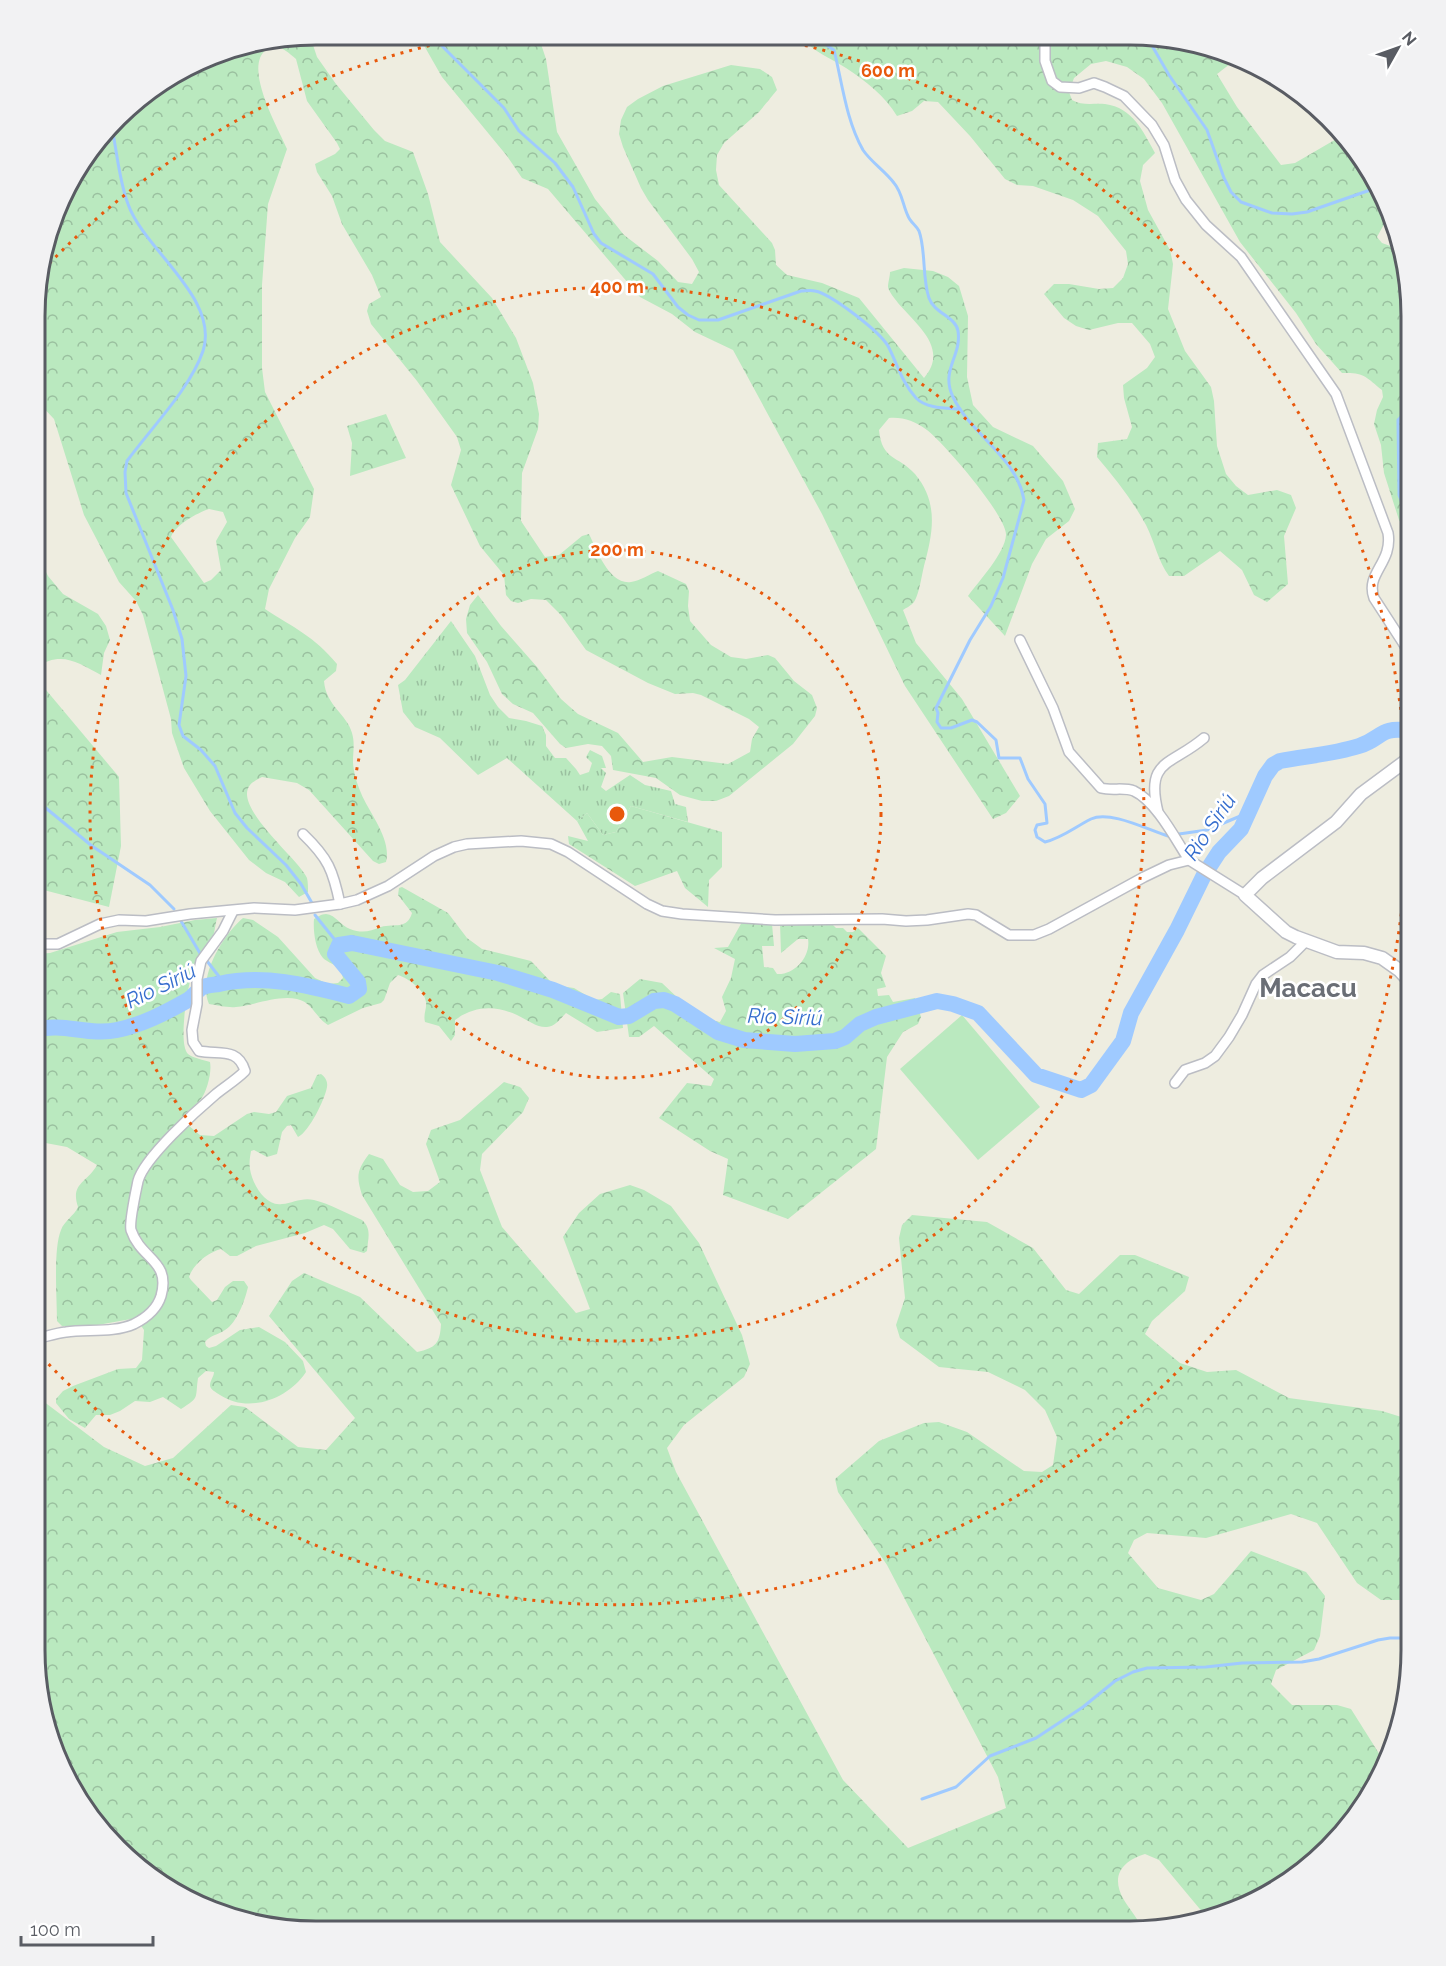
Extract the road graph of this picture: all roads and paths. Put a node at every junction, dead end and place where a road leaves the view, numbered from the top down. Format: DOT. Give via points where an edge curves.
graph roads {
  1 [pos="1045,45"];
  2 [pos="1020,640"];
  3 [pos="1401,640"];
  4 [pos="1204,738"];
  5 [pos="1401,764"];
  6 [pos="1159,814"];
  7 [pos="303,834"];
  8 [pos="1189,860"];
  9 [pos="1245,895"];
  10 [pos="340,904"];
  11 [pos="233,911"];
  12 [pos="1306,941"];
  13 [pos="45,944"];
  14 [pos="1401,972"];
  15 [pos="1175,1083"];
  16 [pos="45,1337"];
  1 -- 3 [label="street" via="1045,61 1052,81 1060,87 1079,88 1094,83 1105,87 1124,96 1152,125 1164,144 1186,200 1241,257 1335,394 1388,533 1388,554 1371,589"];
  2 -- 6 [label="street" via="1074,759 1101,788 1135,791"];
  4 -- 6 [label="street" via="1158,771 1153,793"];
  5 -- 9 [label="street"];
  6 -- 8 [label="street"];
  7 -- 10 [label="street" via="328,863"];
  8 -- 9 [label="street"];
  8 -- 10 [label="street" via="1144,877 1049,929 1021,936 1010,935 968,914 906,921 775,920 662,911 568,852 532,841 454,847 388,886"];
  9 -- 12 [label="street" via="1286,932"];
  10 -- 11 [label="street" via="295,910"];
  11 -- 13 [label="street" via="146,921 119,920 100,924 57,944"];
  11 -- 16 [label="street" via="201,962 192,1030 193,1042 200,1051 236,1055 244,1071 217,1093 145,1167 130,1220 130,1228 144,1253 163,1275 158,1306 132,1325"];
  12 -- 14 [label="street" via="1337,952 1382,958"];
  12 -- 15 [label="street" via="1263,975 1215,1056 1185,1070"];
}
